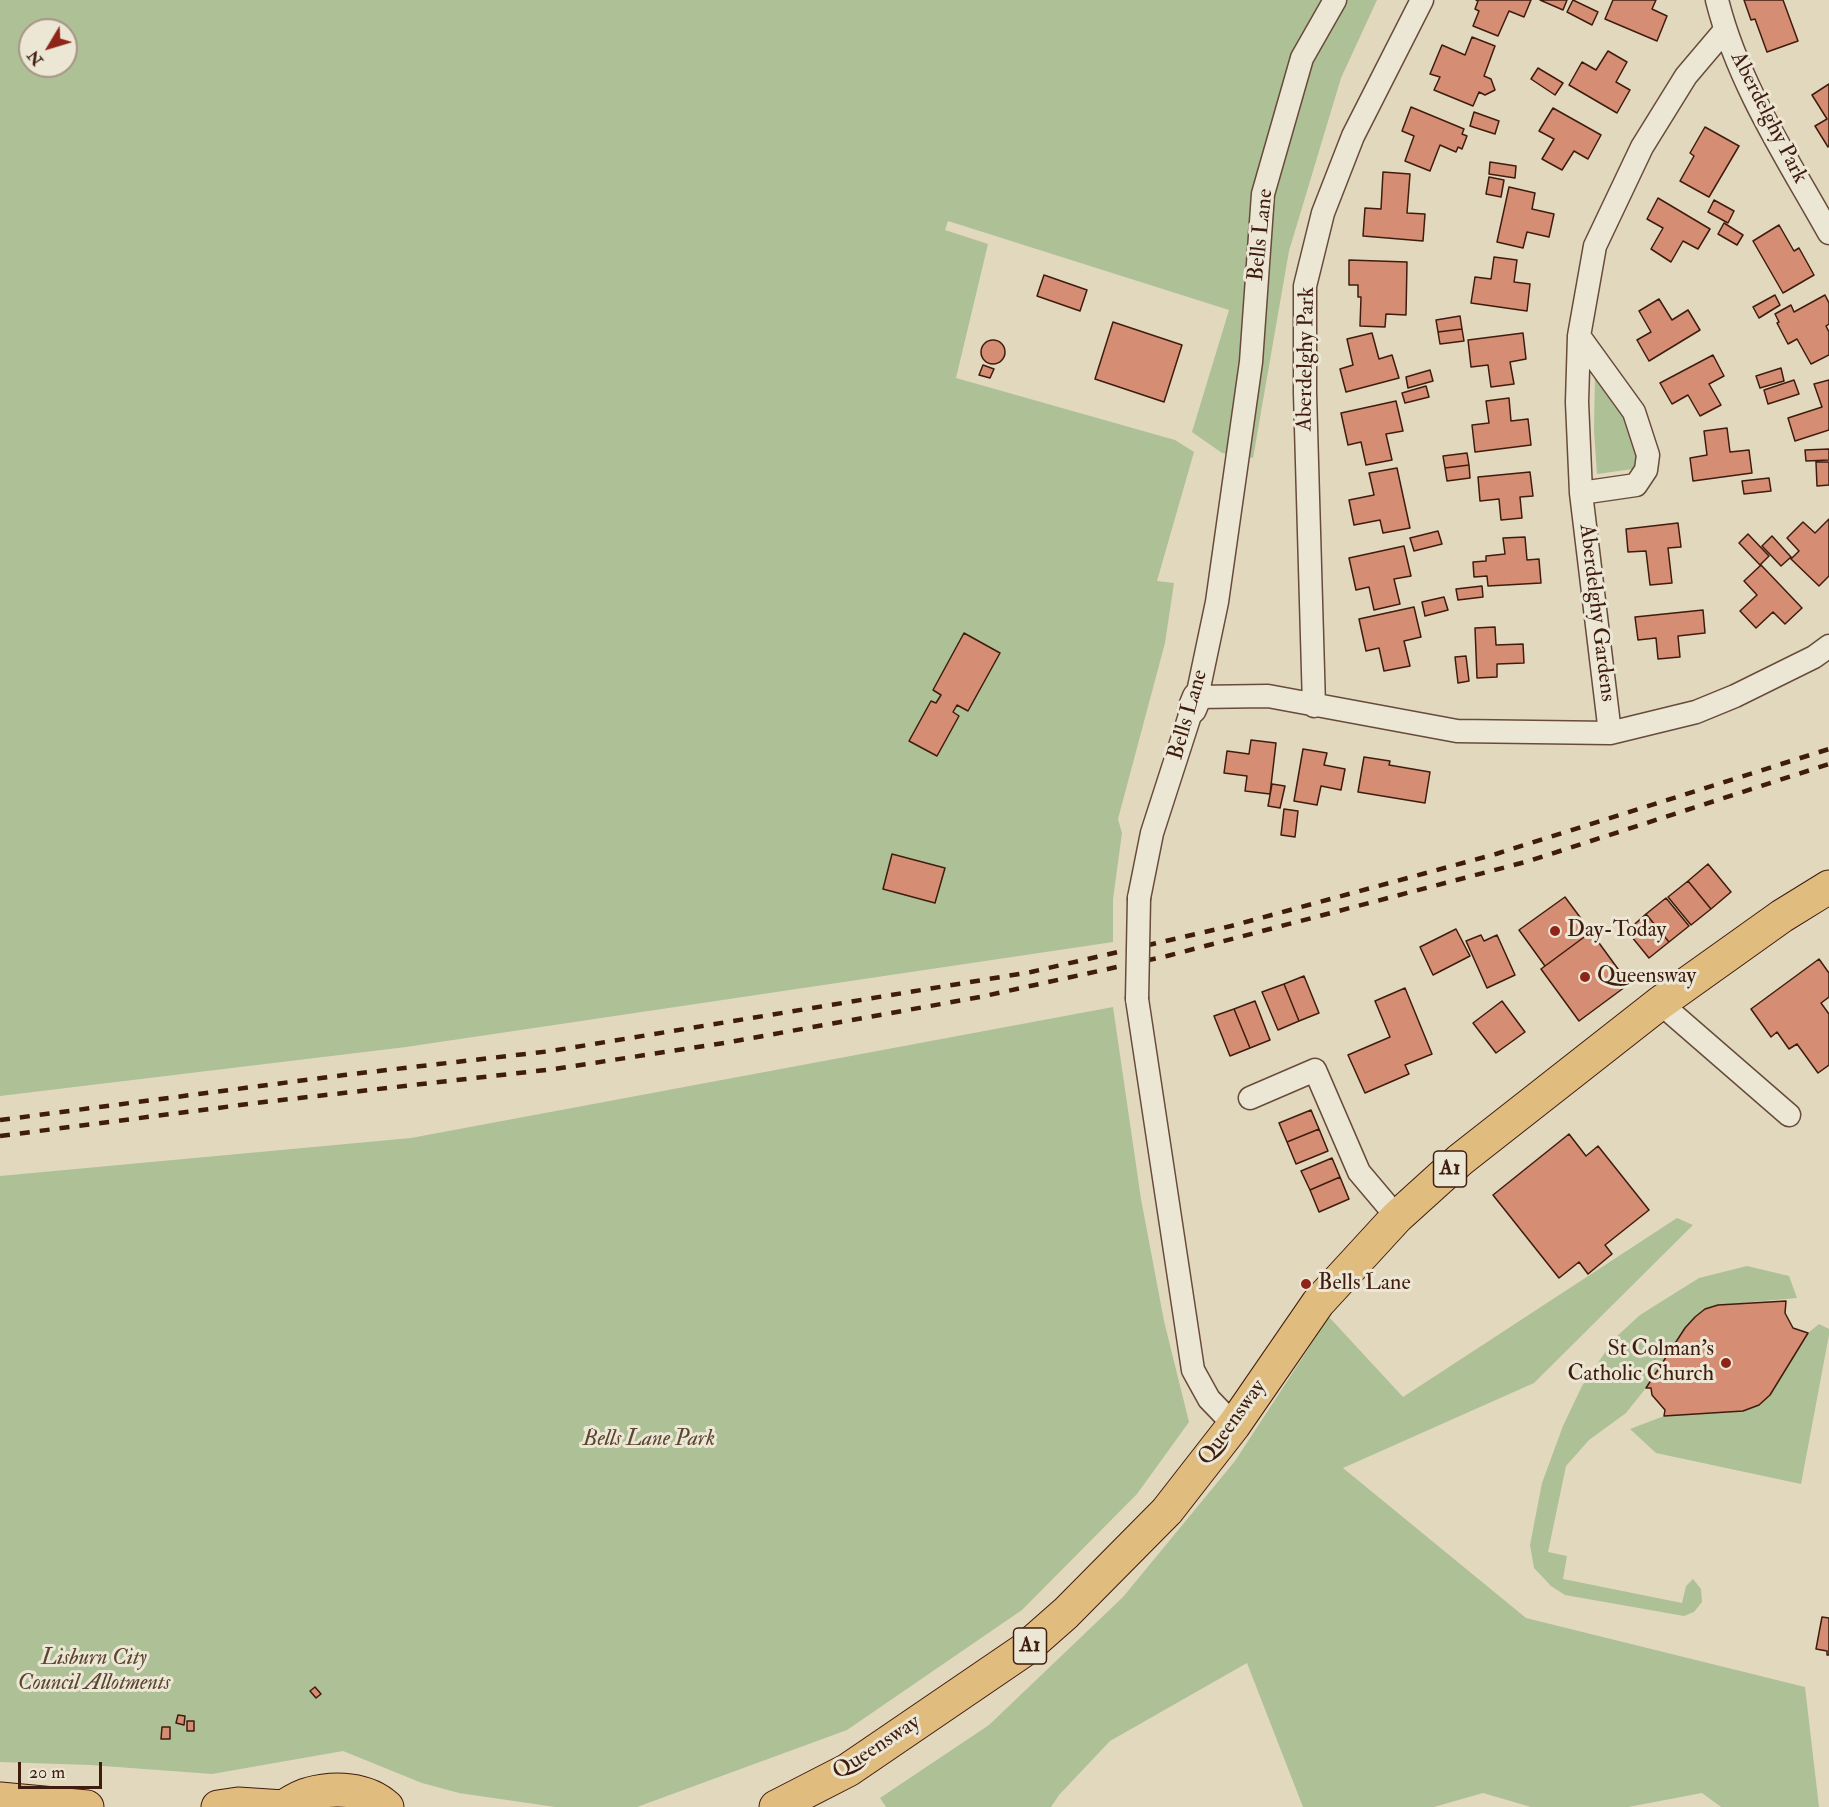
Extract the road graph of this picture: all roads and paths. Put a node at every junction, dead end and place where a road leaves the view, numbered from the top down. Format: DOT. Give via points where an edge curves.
graph roads {
  1 [pos="1335,0"];
  2 [pos="1422,0"];
  3 [pos="1717,0"];
  4 [pos="1725,30"];
  5 [pos="1829,233"];
  6 [pos="1580,336"];
  7 [pos="1581,493"];
  8 [pos="1829,646"];
  9 [pos="1195,703"];
  10 [pos="1314,706"];
  11 [pos="1610,733"];
  12 [pos="1829,887"];
  13 [pos="1660,1003"];
  14 [pos="1250,1098"];
  15 [pos="1789,1115"];
  16 [pos="1397,1217"];
  17 [pos="1234,1425"];
  18 [pos="0,1799"];
  19 [pos="87,1807"];
  20 [pos="218,1807"];
  21 [pos="284,1807"];
  22 [pos="387,1807"];
  23 [pos="776,1807"];
  1 -- 9 [label="street, Bells Lane" via="1302,58 1263,194 1251,362 1217,602"];
  2 -- 10 [label="street, Aberdelghy Park" via="1353,136 1323,213 1305,286"];
  3 -- 4 [label="street, Aberdelghy Park"];
  4 -- 5 [label="street, Aberdelghy Park" via="1746,83"];
  4 -- 6 [label="street, Aberdelghy Gardens" via="1686,76 1637,156 1595,246"];
  6 -- 7 [label="street, Aberdelghy Gardens" via="1577,402"];
  6 -- 7 [label="street, Aberdelghy Gardens" via="1634,412 1648,455 1646,470 1636,485"];
  7 -- 11 [label="street, Aberdelghy Gardens"];
  8 -- 11 [label="street" via="1814,657 1696,712"];
  9 -- 10 [label="street" via="1268,696"];
  9 -- 17 [label="street, Bells Lane, bridge" via="1152,833 1139,898 1137,999 1193,1370 1209,1399"];
  10 -- 11 [label="street" via="1456,731"];
  12 -- 13 [label="main road, Queensway / A1"];
  13 -- 15 [label="street"];
  13 -- 16 [label="main road, Queensway / A1" via="1460,1160"];
  14 -- 16 [label="street" via="1315,1070 1359,1172"];
  16 -- 17 [label="main road, Queensway / A1" via="1318,1303"];
  17 -- 23 [label="main road, Queensway / A1" via="1167,1511 1024,1650 848,1770"];
  18 -- 19 [label="main road"];
  20 -- 21 [label="main road"];
  21 -- 22 [label="main road" via="307,1794 333,1789 360,1792"];
}
